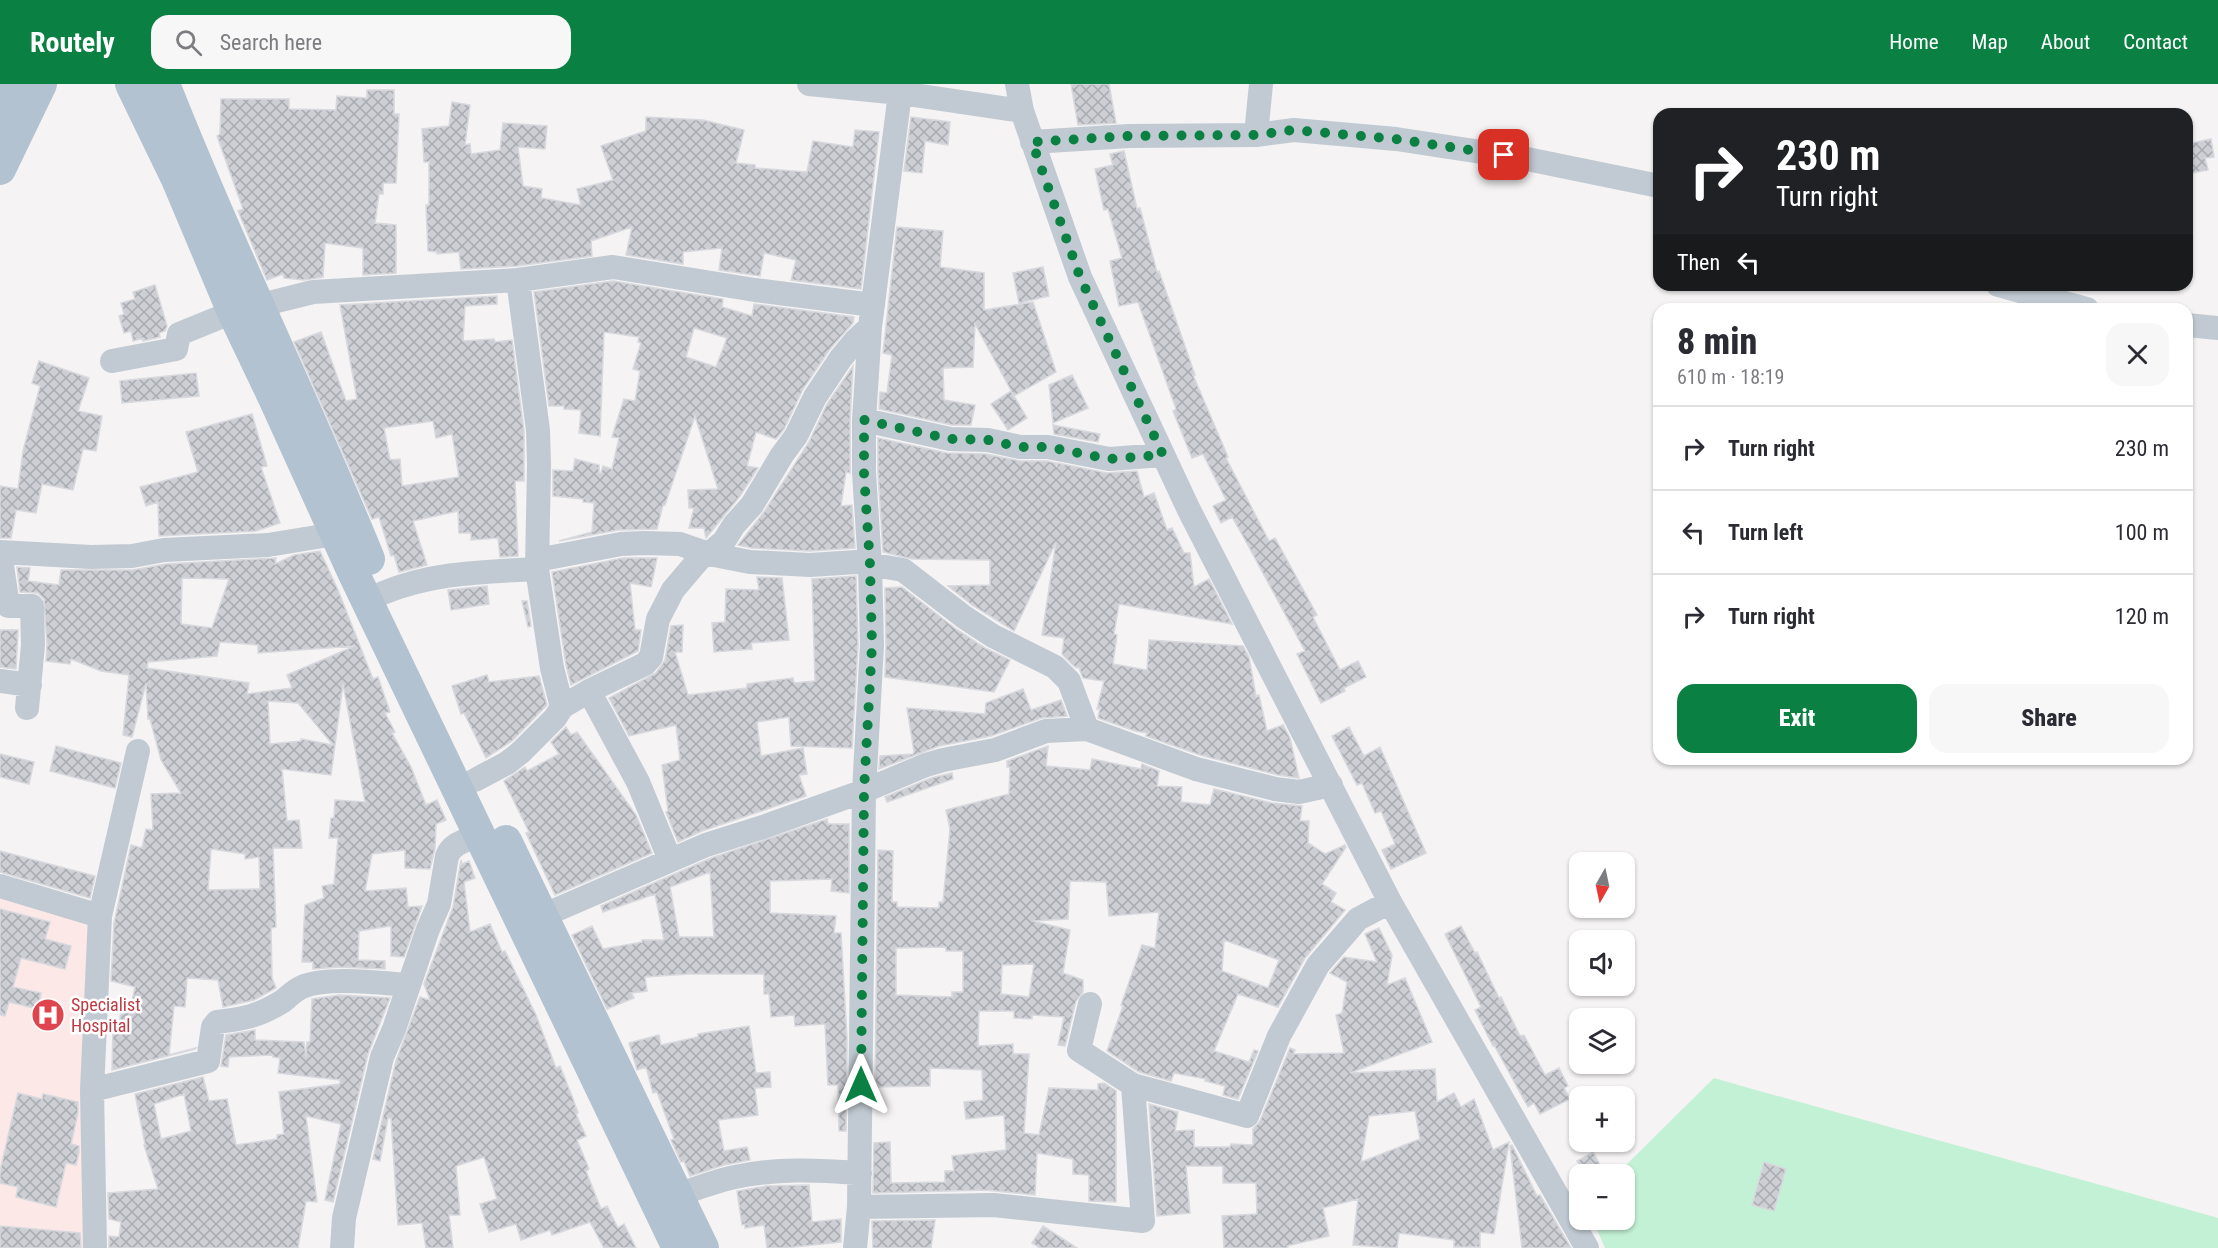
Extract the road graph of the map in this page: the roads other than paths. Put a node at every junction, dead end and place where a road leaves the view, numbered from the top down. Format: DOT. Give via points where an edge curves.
graph roads {
  1 [pos="15,84"];
  2 [pos="41,84"];
  3 [pos="809,84"];
  4 [pos="1017,84"];
  5 [pos="1261,84"];
  6 [pos="143,85"];
  7 [pos="840,85"];
  8 [pos="900,93"];
  9 [pos="1022,111"];
  10 [pos="0,117"];
  11 [pos="1256,135"];
  12 [pos="1032,142"];
  13 [pos="0,169"];
  14 [pos="1653,185"];
  15 [pos="518,280"];
  16 [pos="2020,291"];
  17 [pos="2065,303"];
  18 [pos="246,309"];
  19 [pos="872,316"];
  20 [pos="2193,326"];
  21 [pos="2218,328"];
  22 [pos="112,361"];
  23 [pos="864,420"];
  24 [pos="1163,455"];
  25 [pos="335,534"];
  26 [pos="0,552"];
  27 [pos="709,554"];
  28 [pos="537,564"];
  29 [pos="870,565"];
  30 [pos="384,593"];
  31 [pos="0,681"];
  32 [pos="589,691"];
  33 [pos="562,707"];
  34 [pos="1087,729"];
  35 [pos="138,751"];
  36 [pos="475,780"];
  37 [pos="1331,785"];
  38 [pos="864,791"];
  39 [pos="478,835"];
  40 [pos="670,860"];
  41 [pos="0,886"];
  42 [pos="1390,902"];
  43 [pos="100,916"];
  44 [pos="543,916"];
  45 [pos="409,985"];
  46 [pos="1090,1005"];
  47 [pos="1133,1085"];
  48 [pos="92,1090"];
  49 [pos="860,1173"];
  50 [pos="677,1196"];
  51 [pos="859,1207"];
  52 [pos="95,1248"];
  53 [pos="342,1248"];
  54 [pos="678,1248"];
  55 [pos="703,1248"];
  56 [pos="855,1248"];
  57 [pos="1587,1248"];
  1 -- 10 [label="main road"];
  2 -- 13 [label="main road"];
  3 -- 7 [label="street"];
  4 -- 9 [label="street"];
  5 -- 11 [label="street"];
  6 -- 18 [label="main road" via="210,197"];
  7 -- 8 [label="street"];
  8 -- 9 [label="street"];
  8 -- 19 [label="street"];
  9 -- 12 [label="street"];
  11 -- 12 [label="street"];
  11 -- 14 [label="street" via="1293,130 1395,139 1527,159"];
  12 -- 24 [label="street" via="1080,277"];
  15 -- 18 [label="street" via="313,292"];
  15 -- 19 [label="street" via="614,267 755,290"];
  15 -- 28 [label="street" via="538,430"];
  16 -- 17 [label="street"];
  18 -- 22 [label="street" via="178,334 176,349"];
  18 -- 25 [label="main road"];
  18 -- 30 [label="main road" via="344,498"];
  19 -- 23 [label="street"];
  19 -- 27 [label="street" via="815,398 752,505"];
  20 -- 21 [label="street"];
  23 -- 24 [label="street" via="950,439 1048,447 1109,459"];
  23 -- 29 [label="street"];
  24 -- 37 [label="street"];
  25 -- 26 [label="street" via="268,545 164,550 132,556"];
  25 -- 39 [label="main road"];
  26 -- 31 [label="street" via="8,606 32,606 33,645 28,696"];
  27 -- 28 [label="street" via="680,544 621,544"];
  27 -- 29 [label="street" via="750,562"];
  27 -- 32 [label="street" via="701,557 666,600 651,657 645,664"];
  28 -- 30 [label="street" via="455,574 408,583"];
  28 -- 33 [label="street" via="552,668"];
  29 -- 34 [label="street" via="903,570 993,636 1055,667 1069,681"];
  29 -- 38 [label="street" via="872,645"];
  30 -- 36 [label="main road"];
  32 -- 33 [label="street"];
  32 -- 40 [label="street" via="638,782"];
  33 -- 36 [label="street" via="521,752"];
  34 -- 37 [label="street" via="1196,769 1275,789 1299,792"];
  34 -- 38 [label="street" via="1046,731 996,750 926,765"];
  35 -- 43 [label="street"];
  36 -- 44 [label="main road"];
  37 -- 42 [label="street"];
  38 -- 40 [label="street"];
  38 -- 49 [label="street"];
  39 -- 45 [label="street" via="449,850 439,904"];
  39 -- 54 [label="main road"];
  40 -- 44 [label="street"];
  41 -- 43 [label="street"];
  42 -- 47 [label="street" via="1358,919 1318,964 1279,1036 1247,1116"];
  42 -- 57 [label="street"];
  43 -- 48 [label="street"];
  44 -- 50 [label="main road"];
  45 -- 48 [label="street" via="312,983 251,1018 217,1022 208,1061"];
  45 -- 53 [label="street" via="382,1057 344,1218"];
  46 -- 47 [label="street" via="1079,1050"];
  47 -- 51 [label="street" via="1143,1221 994,1205"];
  48 -- 52 [label="street"];
  49 -- 50 [label="street" via="773,1172 734,1177"];
  49 -- 51 [label="street"];
  50 -- 55 [label="main road"];
  51 -- 56 [label="street"];
}
